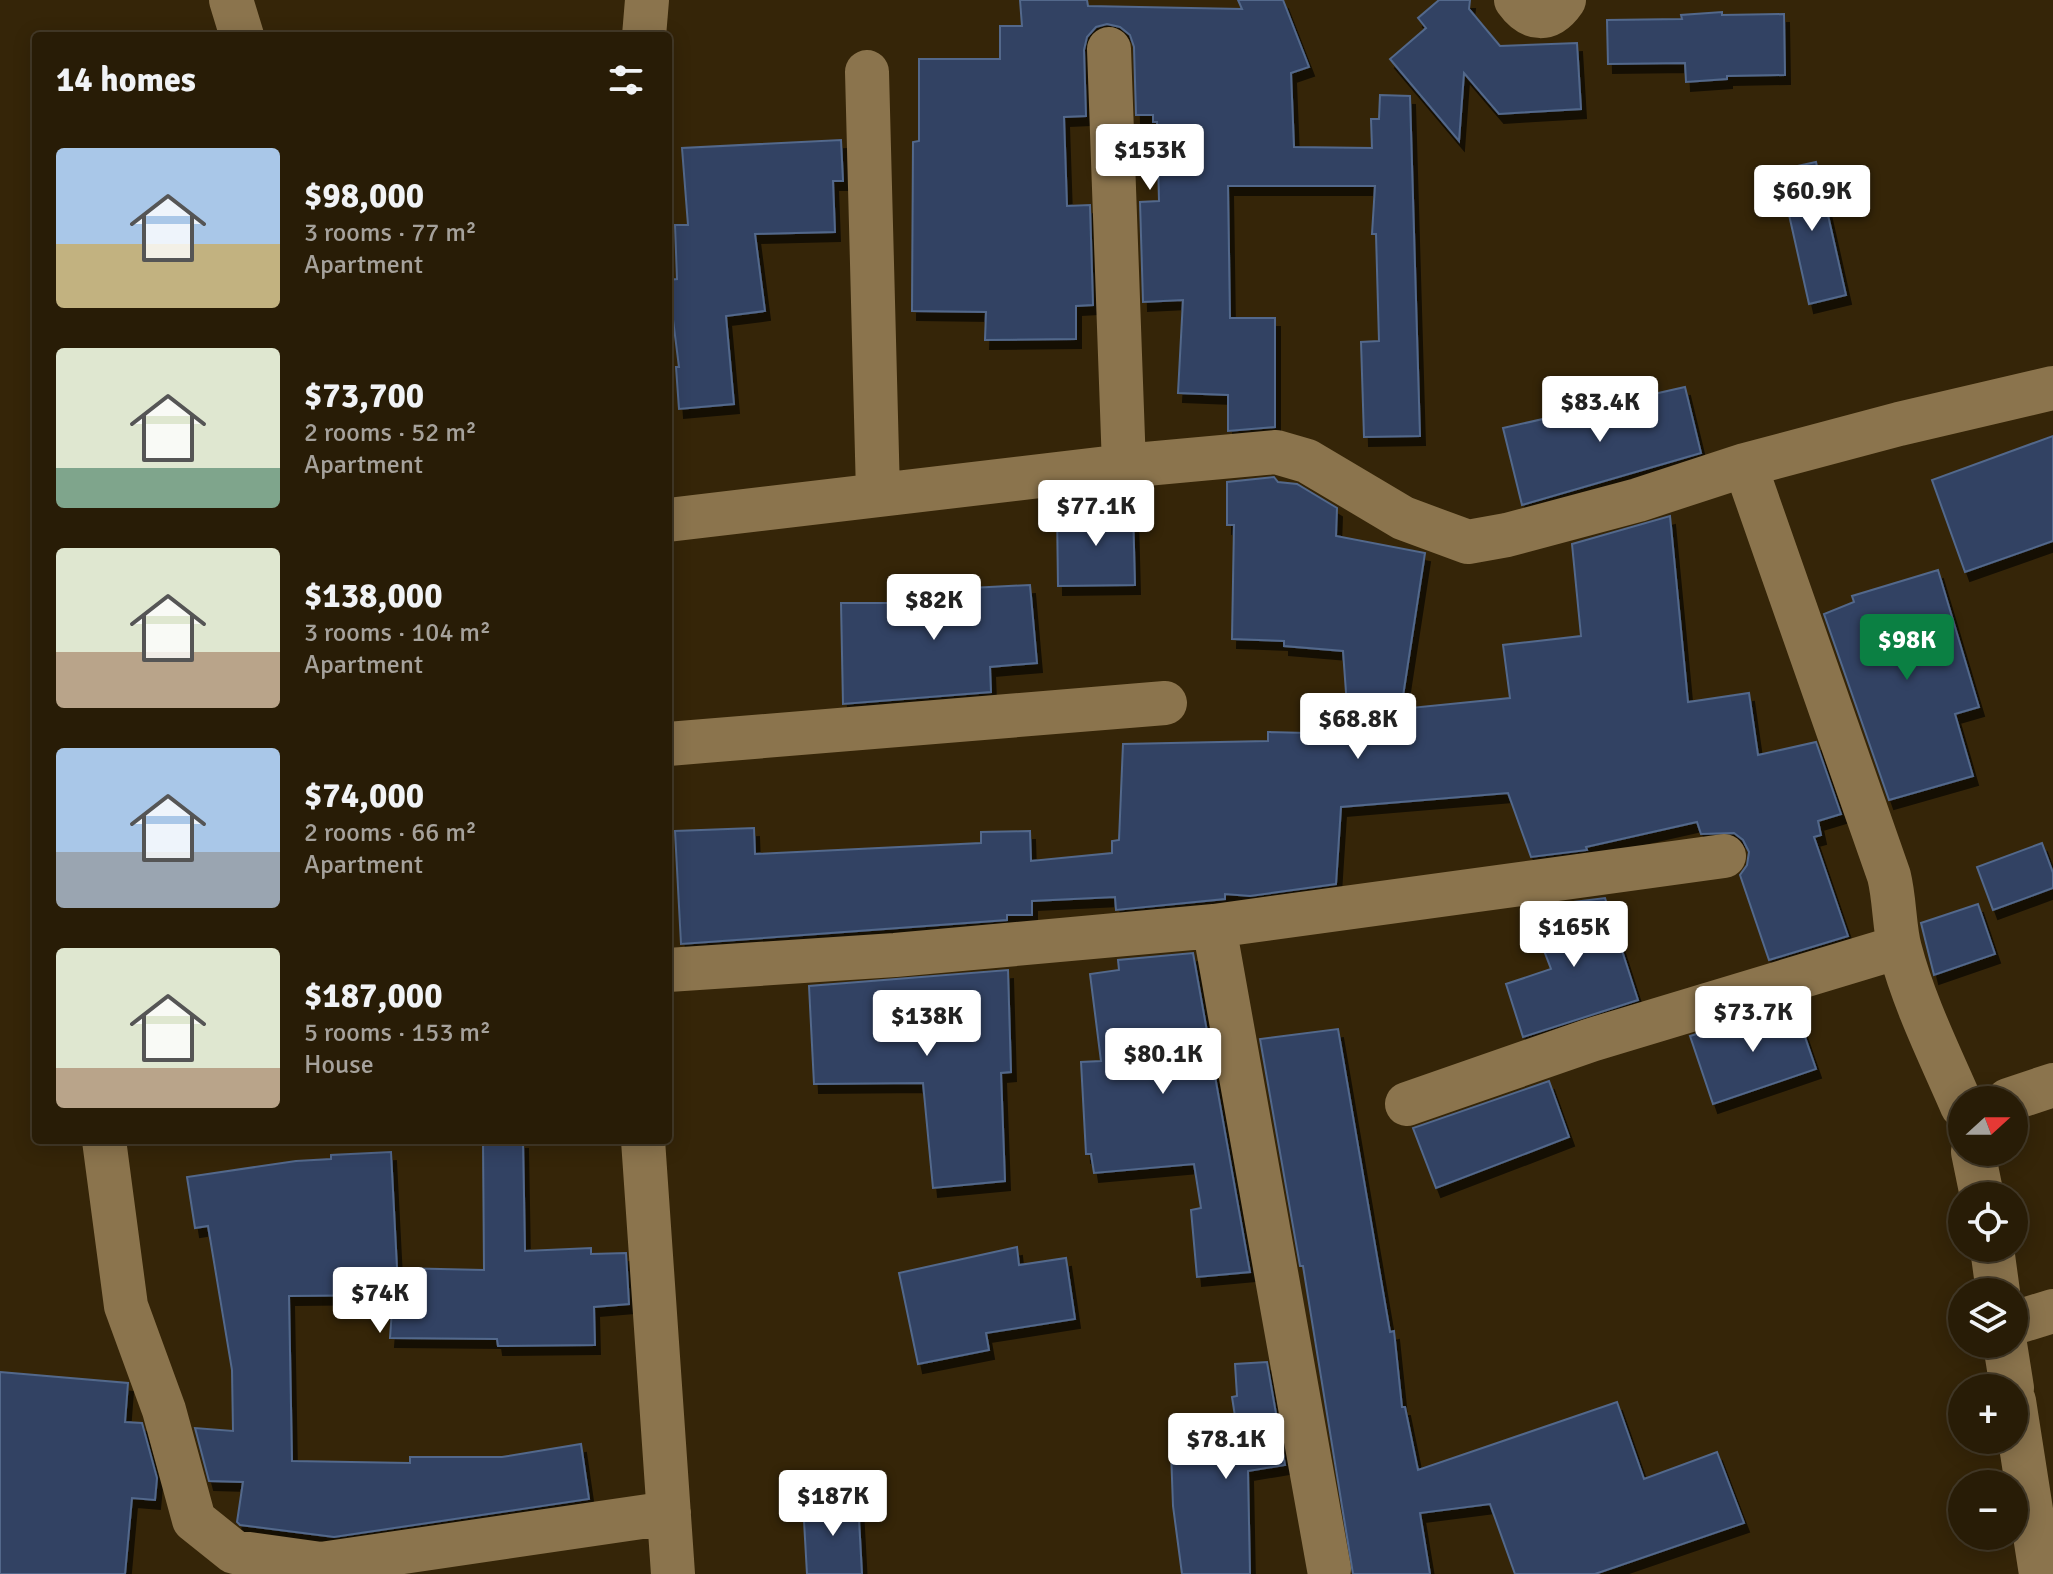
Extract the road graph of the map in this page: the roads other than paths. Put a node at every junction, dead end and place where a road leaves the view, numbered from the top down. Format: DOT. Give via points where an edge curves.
graph roads {
  1 [pos="231,0"];
  2 [pos="647,0"];
  3 [pos="1516,0"];
  4 [pos="1564,0"];
  5 [pos="241,32"];
  6 [pos="644,32"];
  7 [pos="1109,49"];
  8 [pos="867,72"];
  9 [pos="2053,388"];
  10 [pos="1745,465"];
  11 [pos="1124,466"];
  12 [pos="878,493"];
  13 [pos="672,519"];
  14 [pos="1165,703"];
  15 [pos="672,744"];
  16 [pos="1724,856"];
  17 [pos="1214,926"];
  18 [pos="1899,947"];
  19 [pos="672,970"];
  20 [pos="2053,1085"];
  21 [pos="1953,1086"];
  22 [pos="2028,1093"];
  23 [pos="1407,1104"];
  24 [pos="105,1144"];
  25 [pos="643,1144"];
  26 [pos="2053,1311"];
  27 [pos="2028,1319"];
  28 [pos="2022,1454"];
  29 [pos="669,1513"];
  30 [pos="1329,1569"];
  31 [pos="673,1574"];
  32 [pos="2041,1574"];
  1 -- 5 [label="street"];
  2 -- 6 [label="street"];
  3 -- 4 [label="street" via="1526,14 1542,18"];
  7 -- 11 [label="street"];
  8 -- 12 [label="street"];
  9 -- 10 [label="street"];
  10 -- 11 [label="street" via="1638,500 1468,542 1403,518 1307,461 1276,452"];
  10 -- 18 [label="street" via="1889,876"];
  11 -- 12 [label="street"];
  12 -- 13 [label="street"];
  14 -- 15 [label="street"];
  16 -- 17 [label="street"];
  17 -- 19 [label="street"];
  17 -- 30 [label="street"];
  18 -- 21 [label="street"];
  18 -- 23 [label="street" via="1591,1040"];
  20 -- 22 [label="street"];
  24 -- 29 [label="street" via="126,1306 164,1410 194,1520 234,1552 321,1564"];
  25 -- 29 [label="street"];
  26 -- 27 [label="street"];
  28 -- 32 [label="street"];
  29 -- 31 [label="street"];
}
